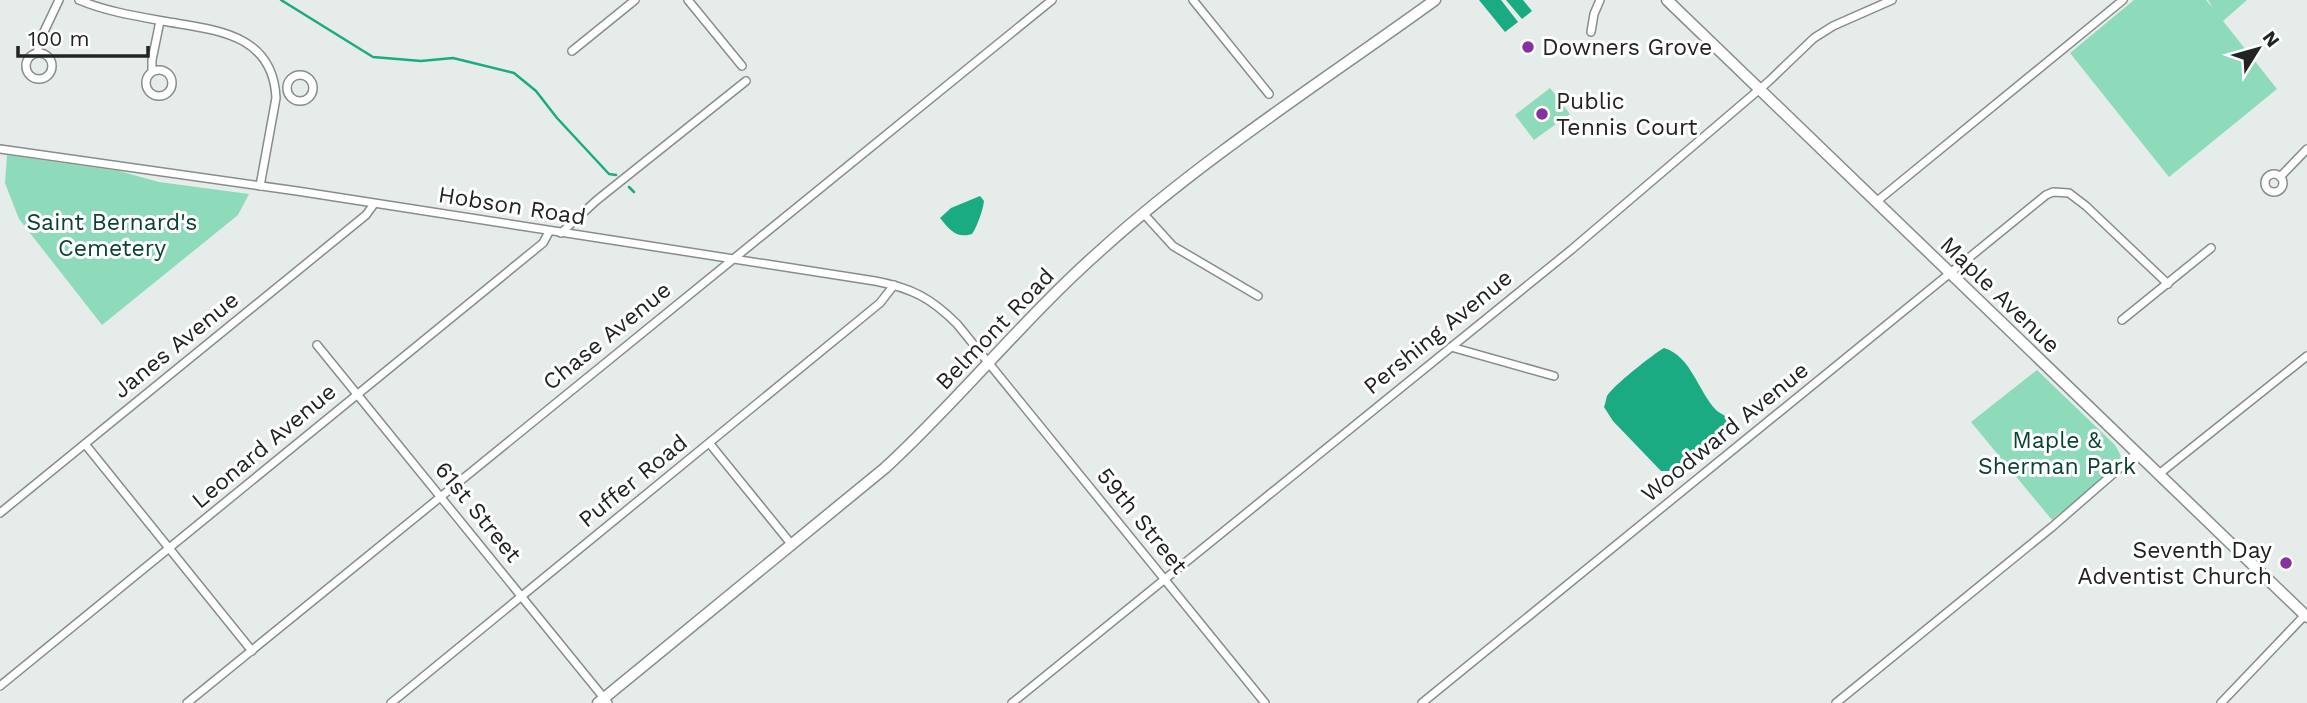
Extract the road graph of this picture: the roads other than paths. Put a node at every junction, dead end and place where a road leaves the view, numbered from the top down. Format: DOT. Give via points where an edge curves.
graph roads {
  1 [pos="60,0"];
  2 [pos="79,0"];
  3 [pos="635,0"];
  4 [pos="688,0"];
  5 [pos="1052,0"];
  6 [pos="1193,0"];
  7 [pos="1435,0"];
  8 [pos="1600,0"];
  9 [pos="1667,0"];
  10 [pos="1892,0"];
  11 [pos="2123,0"];
  12 [pos="160,21"];
  13 [pos="1591,32"];
  14 [pos="572,51"];
  15 [pos="37,53"];
  16 [pos="742,66"];
  17 [pos="152,71"];
  18 [pos="746,81"];
  19 [pos="275,89"];
  20 [pos="287,89"];
  21 [pos="1759,89"];
  22 [pos="1269,94"];
  23 [pos="0,149"];
  24 [pos="2307,149"];
  25 [pos="2280,177"];
  26 [pos="260,186"];
  27 [pos="1876,202"];
  28 [pos="374,204"];
  29 [pos="1143,213"];
  30 [pos="549,232"];
  31 [pos="561,233"];
  32 [pos="2211,248"];
  33 [pos="731,260"];
  34 [pos="1950,274"];
  35 [pos="2168,284"];
  36 [pos="894,285"];
  37 [pos="1258,296"];
  38 [pos="2122,320"];
  39 [pos="317,345"];
  40 [pos="1451,347"];
  41 [pos="2307,356"];
  42 [pos="988,363"];
  43 [pos="1554,376"];
  44 [pos="357,394"];
  45 [pos="85,444"];
  46 [pos="710,444"];
  47 [pos="2137,453"];
  48 [pos="2159,474"];
  49 [pos="441,496"];
  50 [pos="0,513"];
  51 [pos="792,545"];
  52 [pos="170,549"];
  53 [pos="1164,578"];
  54 [pos="522,596"];
  55 [pos="2306,616"];
  56 [pos="252,650"];
  57 [pos="0,686"];
  58 [pos="604,701"];
  59 [pos="187,703"];
  60 [pos="391,703"];
  61 [pos="1012,703"];
  62 [pos="1265,703"];
  63 [pos="1422,703"];
  64 [pos="1836,703"];
  65 [pos="2221,703"];
  1 -- 15 [label="street"];
  2 -- 12 [label="street"];
  3 -- 14 [label="street"];
  4 -- 16 [label="street"];
  5 -- 33 [label="street, Chase Avenue"];
  6 -- 22 [label="street"];
  7 -- 29 [label="main road, Belmont Road"];
  8 -- 13 [label="street"];
  9 -- 21 [label="main road, Maple Avenue"];
  10 -- 21 [label="street, Pershing Avenue" via="1824,31"];
  11 -- 27 [label="street"];
  12 -- 17 [label="street"];
  12 -- 19 [label="street" via="227,33 246,42 265,63"];
  18 -- 31 [label="street"];
  19 -- 20 [label="street"];
  19 -- 26 [label="street"];
  21 -- 27 [label="main road, Maple Avenue"];
  21 -- 40 [label="street, Pershing Avenue"];
  23 -- 26 [label="street, Hobson Road"];
  24 -- 25 [label="street"];
  26 -- 28 [label="street, Hobson Road"];
  27 -- 34 [label="main road, Maple Avenue"];
  28 -- 30 [label="street, Hobson Road"];
  28 -- 45 [label="street, Janes Avenue" via="356,224"];
  29 -- 37 [label="street" via="1173,246"];
  29 -- 42 [label="main road, Belmont Road"];
  30 -- 31 [label="street, Hobson Road"];
  30 -- 44 [label="street, Leonard Avenue" via="543,243"];
  31 -- 33 [label="street, Hobson Road"];
  32 -- 35 [label="street"];
  33 -- 36 [label="street, Hobson Road"];
  33 -- 49 [label="street, Chase Avenue"];
  34 -- 35 [label="street, Woodward Avenue" via="2053,192 2069,193 2087,206"];
  34 -- 47 [label="main road, Maple Avenue"];
  34 -- 63 [label="street, Woodward Avenue"];
  35 -- 38 [label="street"];
  36 -- 42 [label="street, Hobson Road" via="935,303"];
  36 -- 46 [label="street, Puffer Road" via="880,303"];
  39 -- 44 [label="street, 61st Street"];
  40 -- 43 [label="street"];
  40 -- 53 [label="street, Pershing Avenue"];
  41 -- 48 [label="street"];
  42 -- 51 [label="main road, Belmont Road" via="904,451"];
  42 -- 53 [label="street, 59th Street"];
  44 -- 49 [label="street, 61st Street"];
  44 -- 52 [label="street, Leonard Avenue"];
  45 -- 50 [label="street, Janes Avenue"];
  45 -- 52 [label="street"];
  46 -- 51 [label="street"];
  46 -- 54 [label="street, Puffer Road"];
  47 -- 48 [label="main road, Maple Avenue"];
  47 -- 64 [label="street"];
  48 -- 55 [label="main road, Maple Avenue"];
  49 -- 54 [label="street, 61st Street"];
  49 -- 56 [label="street, Chase Avenue"];
  51 -- 58 [label="main road, Belmont Road"];
  52 -- 56 [label="street"];
  52 -- 57 [label="street, Leonard Avenue"];
  53 -- 61 [label="street, Pershing Avenue"];
  53 -- 62 [label="street, 59th Street"];
  54 -- 58 [label="street, 61st Street"];
  54 -- 60 [label="street, Puffer Road"];
  55 -- 65 [label="street"];
  56 -- 59 [label="street, Chase Avenue"];
}
